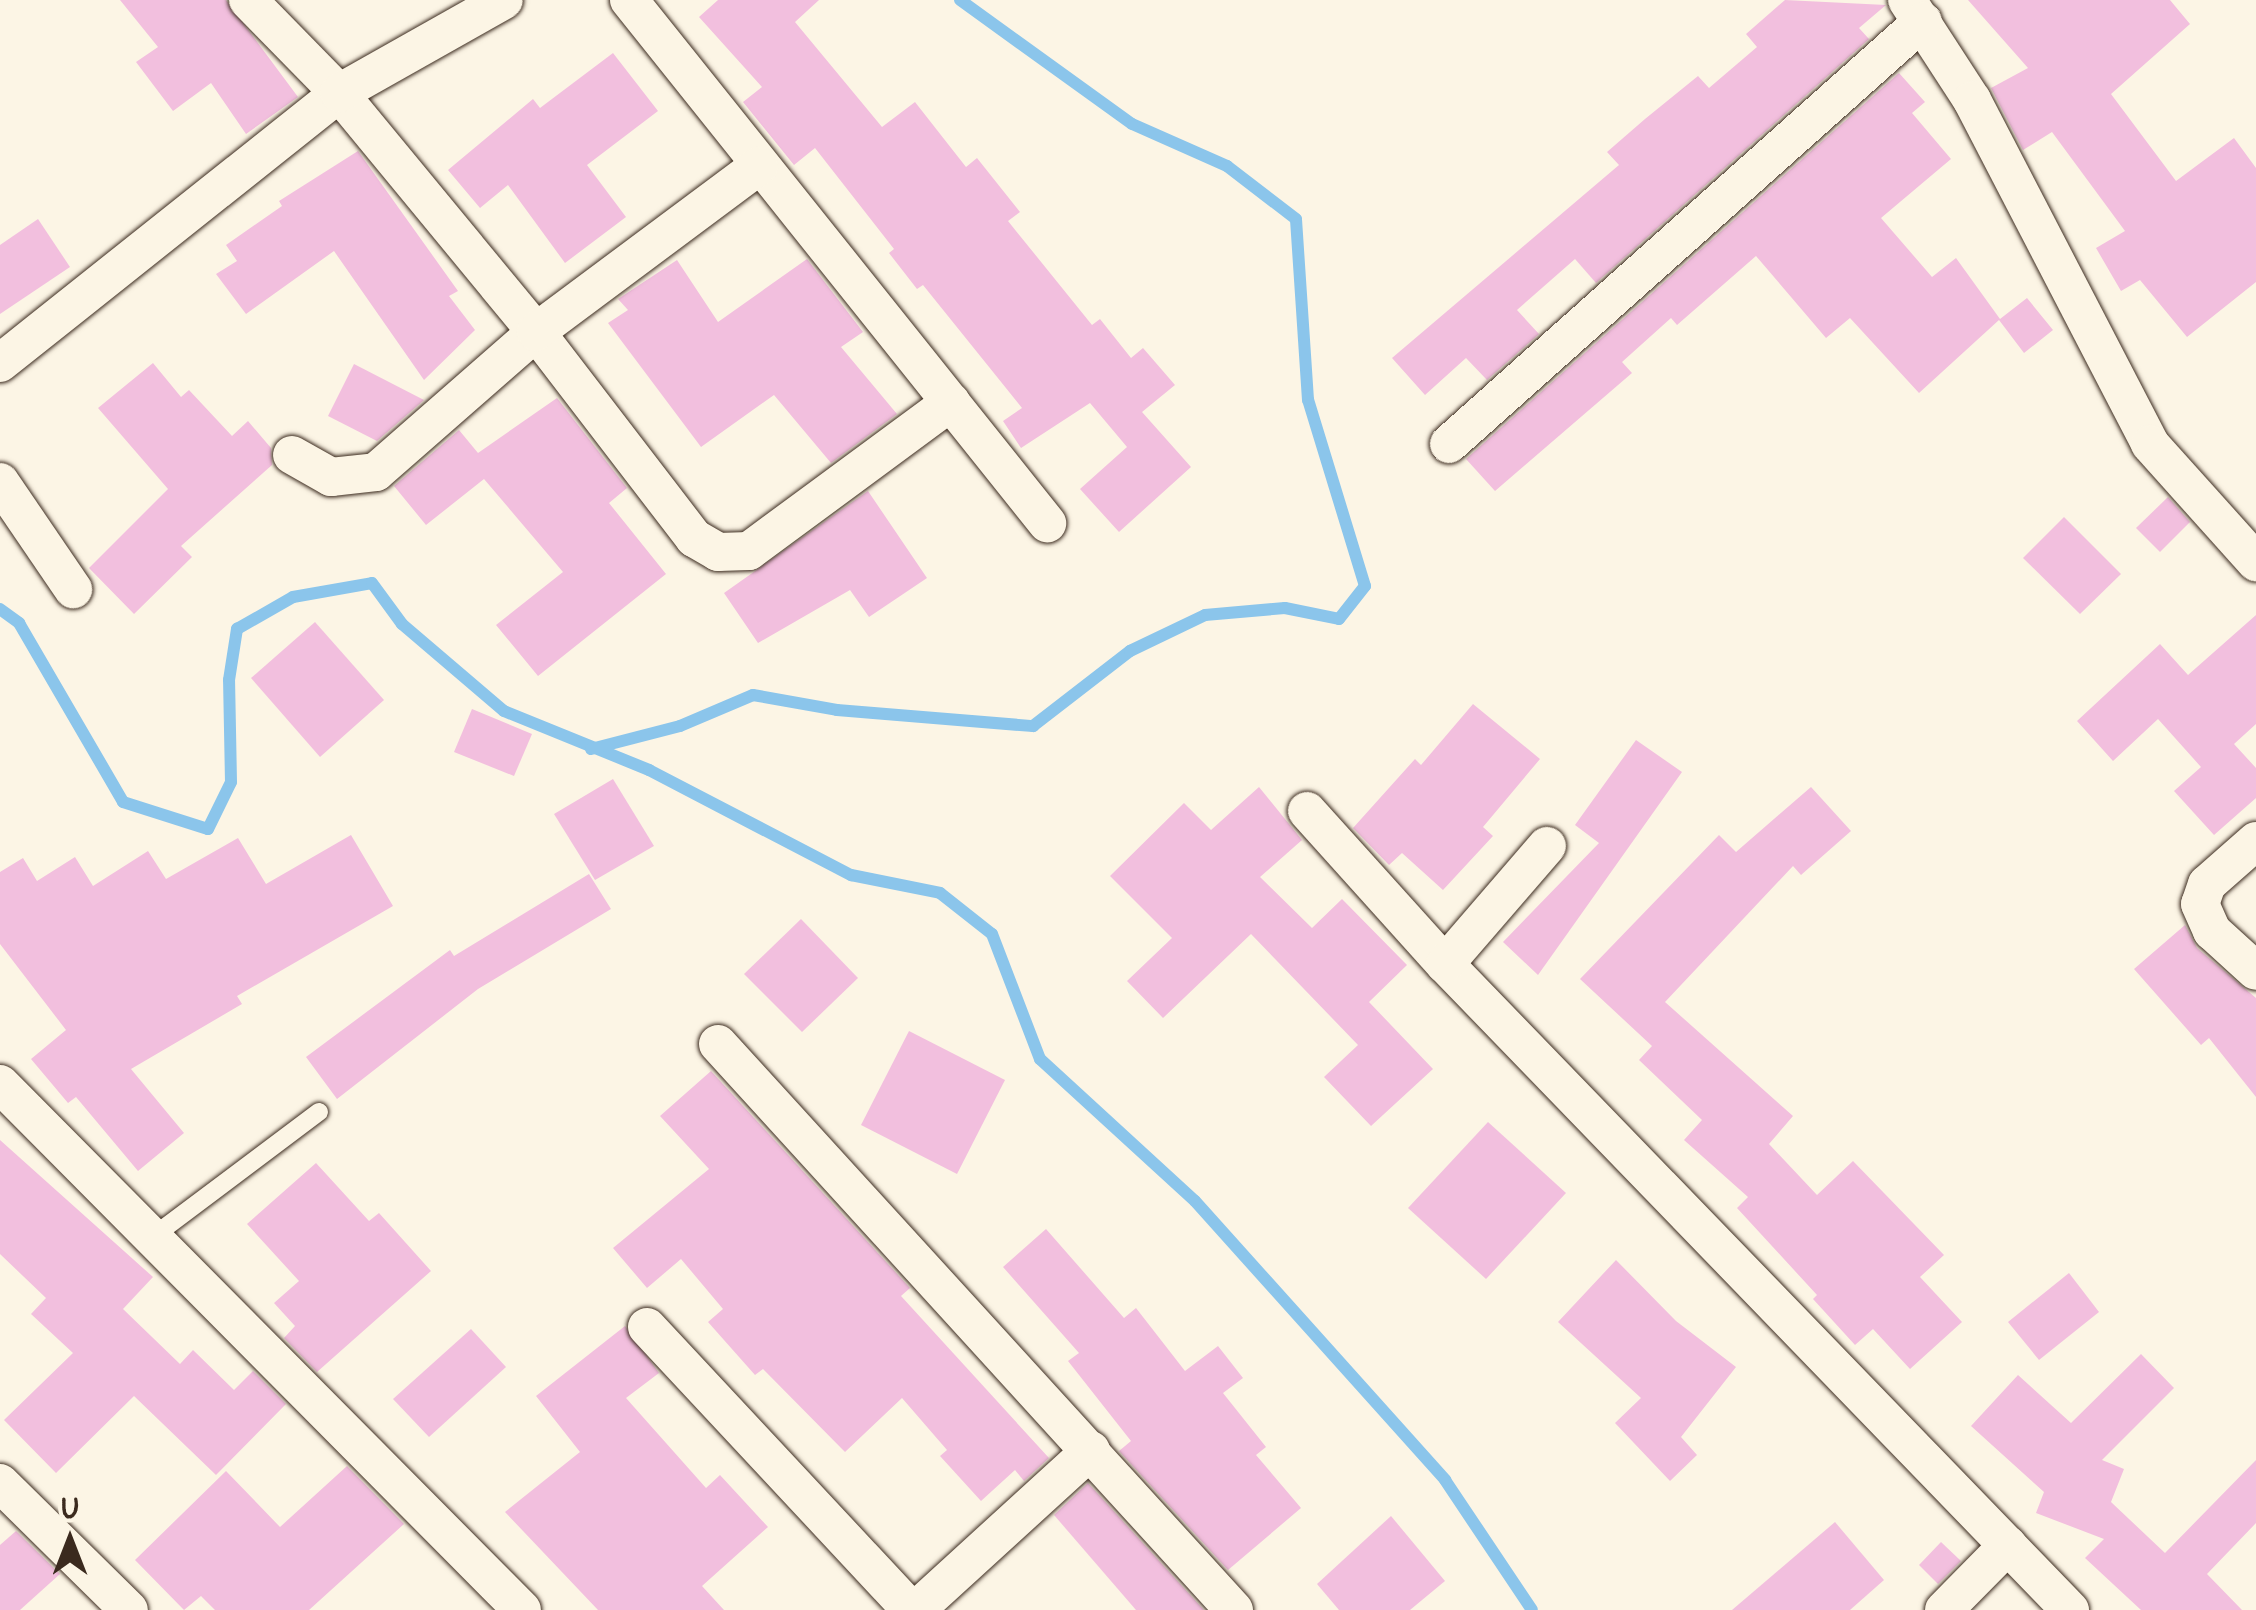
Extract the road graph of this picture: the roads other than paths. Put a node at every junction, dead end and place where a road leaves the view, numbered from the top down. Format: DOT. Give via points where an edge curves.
graph roads {
  1 [pos="248,0"];
  2 [pos="504,0"];
  3 [pos="629,0"];
  4 [pos="1915,11"];
  5 [pos="339,93"];
  6 [pos="760,166"];
  7 [pos="536,332"];
  8 [pos="0,363"];
  9 [pos="951,402"];
  10 [pos="1449,444"];
  11 [pos="292,455"];
  12 [pos="0,482"];
  13 [pos="1047,523"];
  14 [pos="2256,562"];
  15 [pos="73,589"];
  16 [pos="1307,811"];
  17 [pos="2256,841"];
  18 [pos="1547,846"];
  19 [pos="1445,964"];
  20 [pos="2256,972"];
  21 [pos="718,1044"];
  22 [pos="0,1084"];
  23 [pos="319,1112"];
  24 [pos="151,1238"];
  25 [pos="648,1326"];
  26 [pos="1091,1450"];
  27 [pos="0,1483"];
  28 [pos="2008,1546"];
  29 [pos="129,1610"];
  30 [pos="522,1610"];
  31 [pos="913,1610"];
  32 [pos="1234,1610"];
  33 [pos="1944,1610"];
  34 [pos="2070,1610"];
  1 -- 5 [label="street"];
  2 -- 5 [label="street"];
  3 -- 6 [label="street"];
  4 -- 10 [label="street"];
  4 -- 14 [label="street" via="1972,100 2150,444"];
  5 -- 7 [label="street"];
  5 -- 8 [label="street"];
  6 -- 7 [label="street"];
  6 -- 9 [label="street"];
  7 -- 9 [label="street" via="694,538 718,552 748,551"];
  7 -- 11 [label="street" via="376,472 331,477"];
  9 -- 13 [label="street"];
  12 -- 15 [label="street"];
  16 -- 19 [label="street"];
  17 -- 20 [label="street" via="2207,884 2200,904 2212,932"];
  18 -- 19 [label="street"];
  19 -- 28 [label="street"];
  21 -- 26 [label="street" via="880,1228"];
  22 -- 24 [label="street"];
  23 -- 24 [label="lane"];
  24 -- 30 [label="street"];
  25 -- 31 [label="street"];
  26 -- 31 [label="street"];
  26 -- 32 [label="street"];
  27 -- 29 [label="street"];
  28 -- 33 [label="street"];
  28 -- 34 [label="street"];
}
